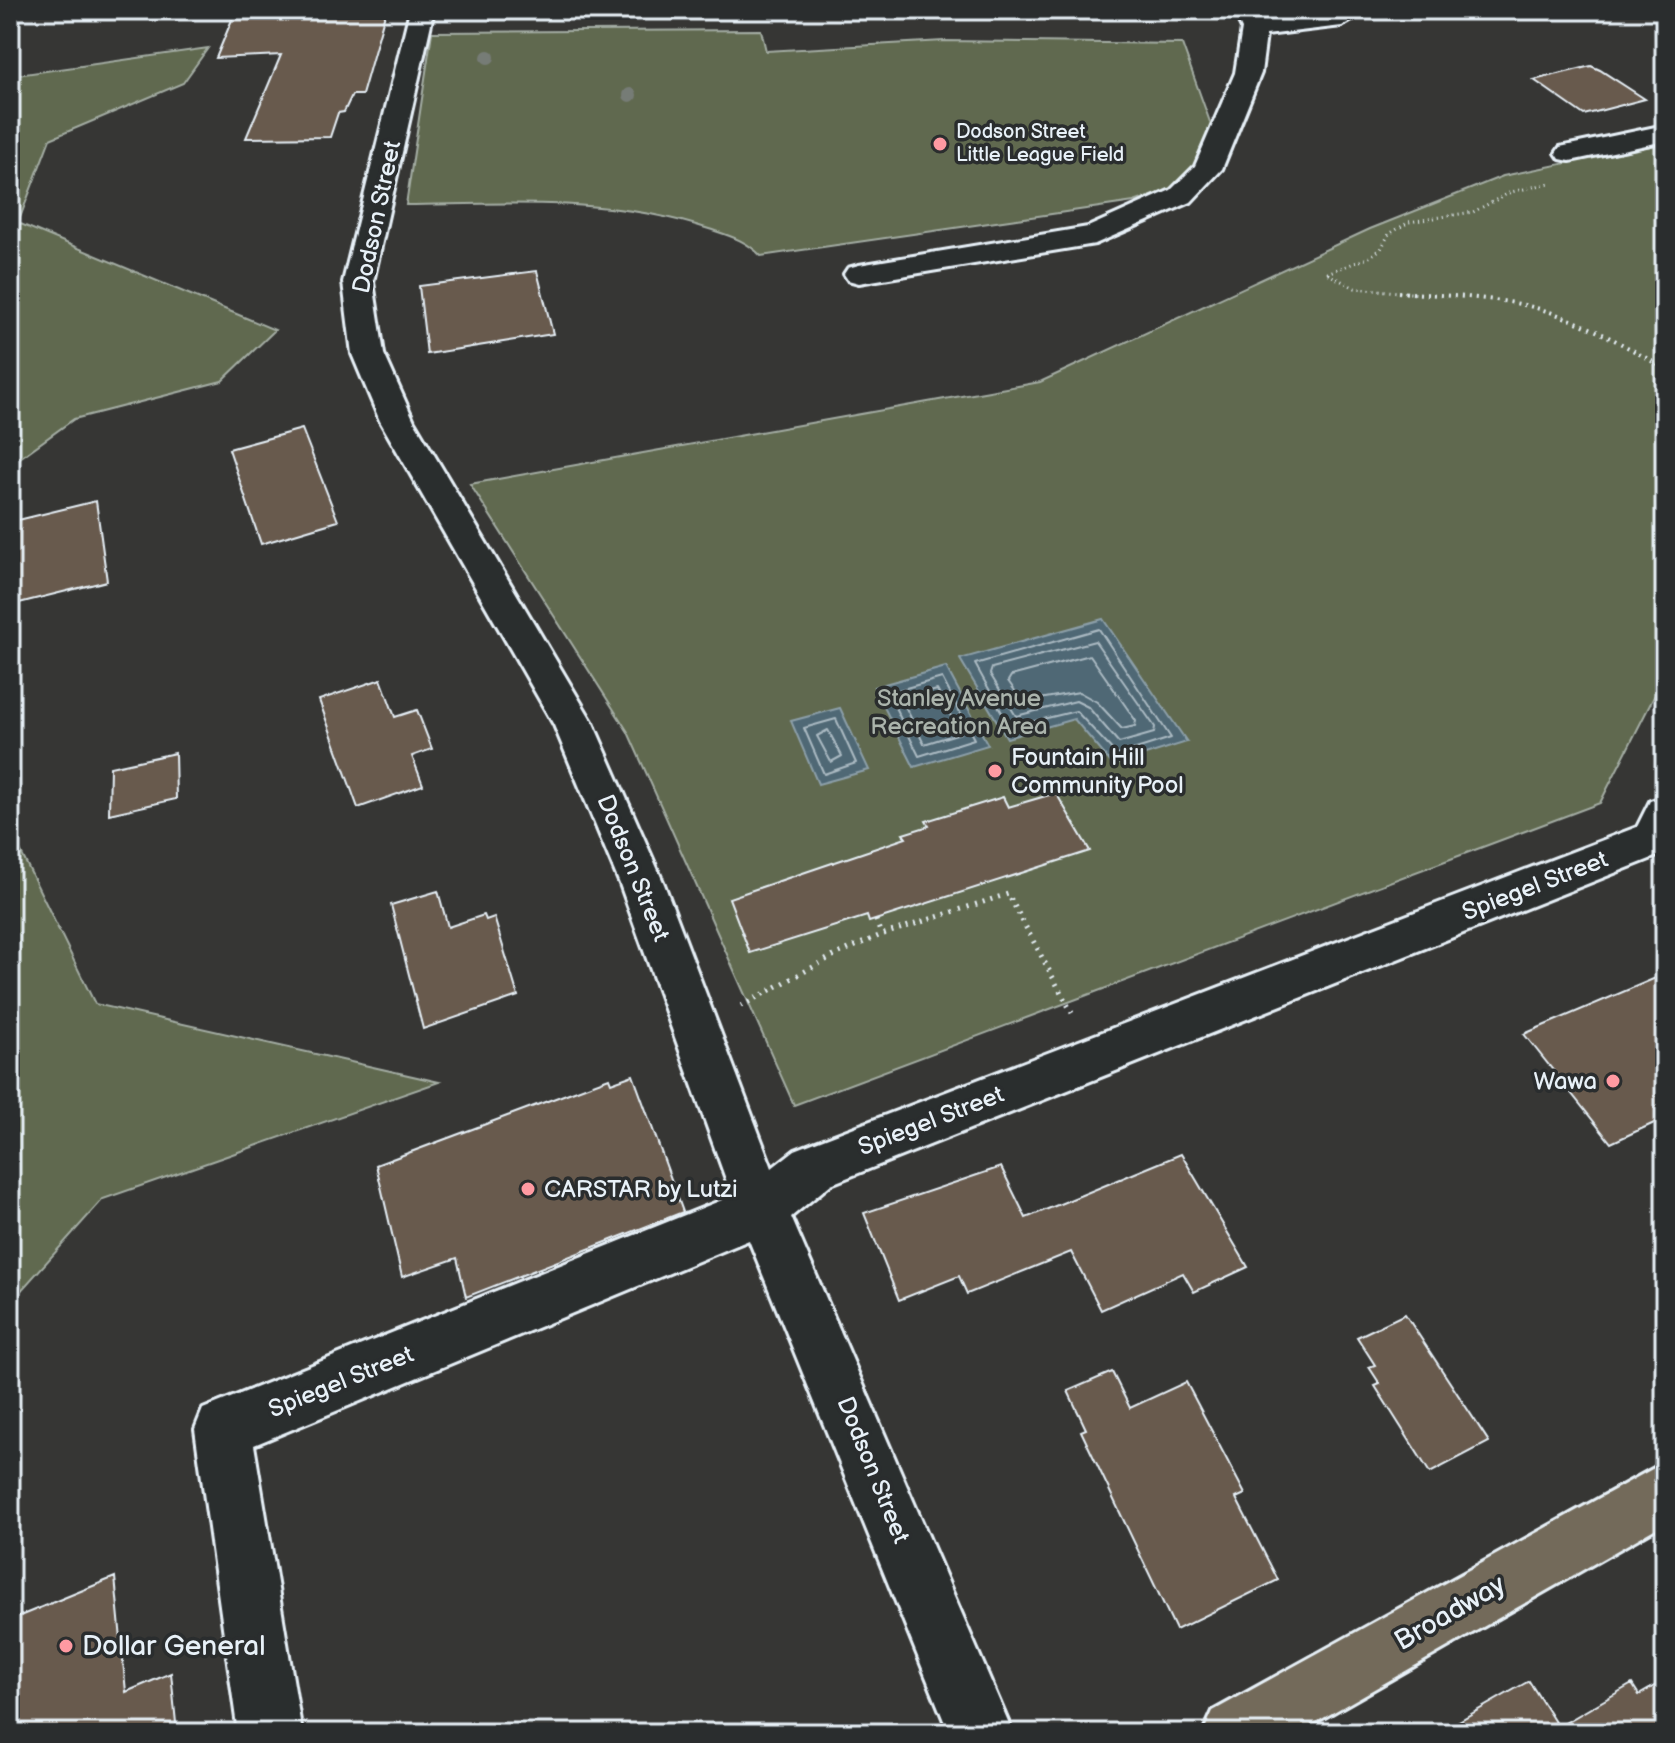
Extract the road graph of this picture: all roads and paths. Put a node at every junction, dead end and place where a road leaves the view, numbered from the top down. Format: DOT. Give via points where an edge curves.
graph roads {
  1 [pos="422,10"];
  2 [pos="1337,10"];
  3 [pos="1249,20"];
  4 [pos="1665,133"];
  5 [pos="1570,153"];
  6 [pos="1552,182"];
  7 [pos="859,274"];
  8 [pos="1665,369"];
  9 [pos="1661,829"];
  10 [pos="876,920"];
  11 [pos="881,935"];
  12 [pos="741,1006"];
  13 [pos="1072,1013"];
  14 [pos="762,1209"];
  15 [pos="1665,1491"];
  16 [pos="1296,1718"];
  17 [pos="270,1733"];
  18 [pos="981,1733"];
  19 [pos="1235,1733"];
  1 -- 14 [label="street, Dodson Street" via="358,282 363,342 389,405 573,723 642,884"];
  2 -- 3 [label="street" via="1342,19"];
  3 -- 7 [label="street" via="1248,73 1208,169 1181,196 1095,235"];
  4 -- 5 [label="street"];
  6 -- 8 [label="path" via="1511,192 1473,212 1409,222 1389,234 1368,258 1327,273 1355,288 1492,299 1557,315 1606,334"];
  9 -- 14 [label="street, Spiegel Street" via="813,1167"];
  10 -- 11 [label="path"];
  11 -- 12 [label="path"];
  11 -- 13 [label="path" via="1008,894"];
  14 -- 17 [label="street, Spiegel Street" via="223,1429"];
  14 -- 18 [label="street, Dodson Street"];
  15 -- 16 [label="main road, Broadway"];
  16 -- 19 [label="main road, Broadway"];
}
